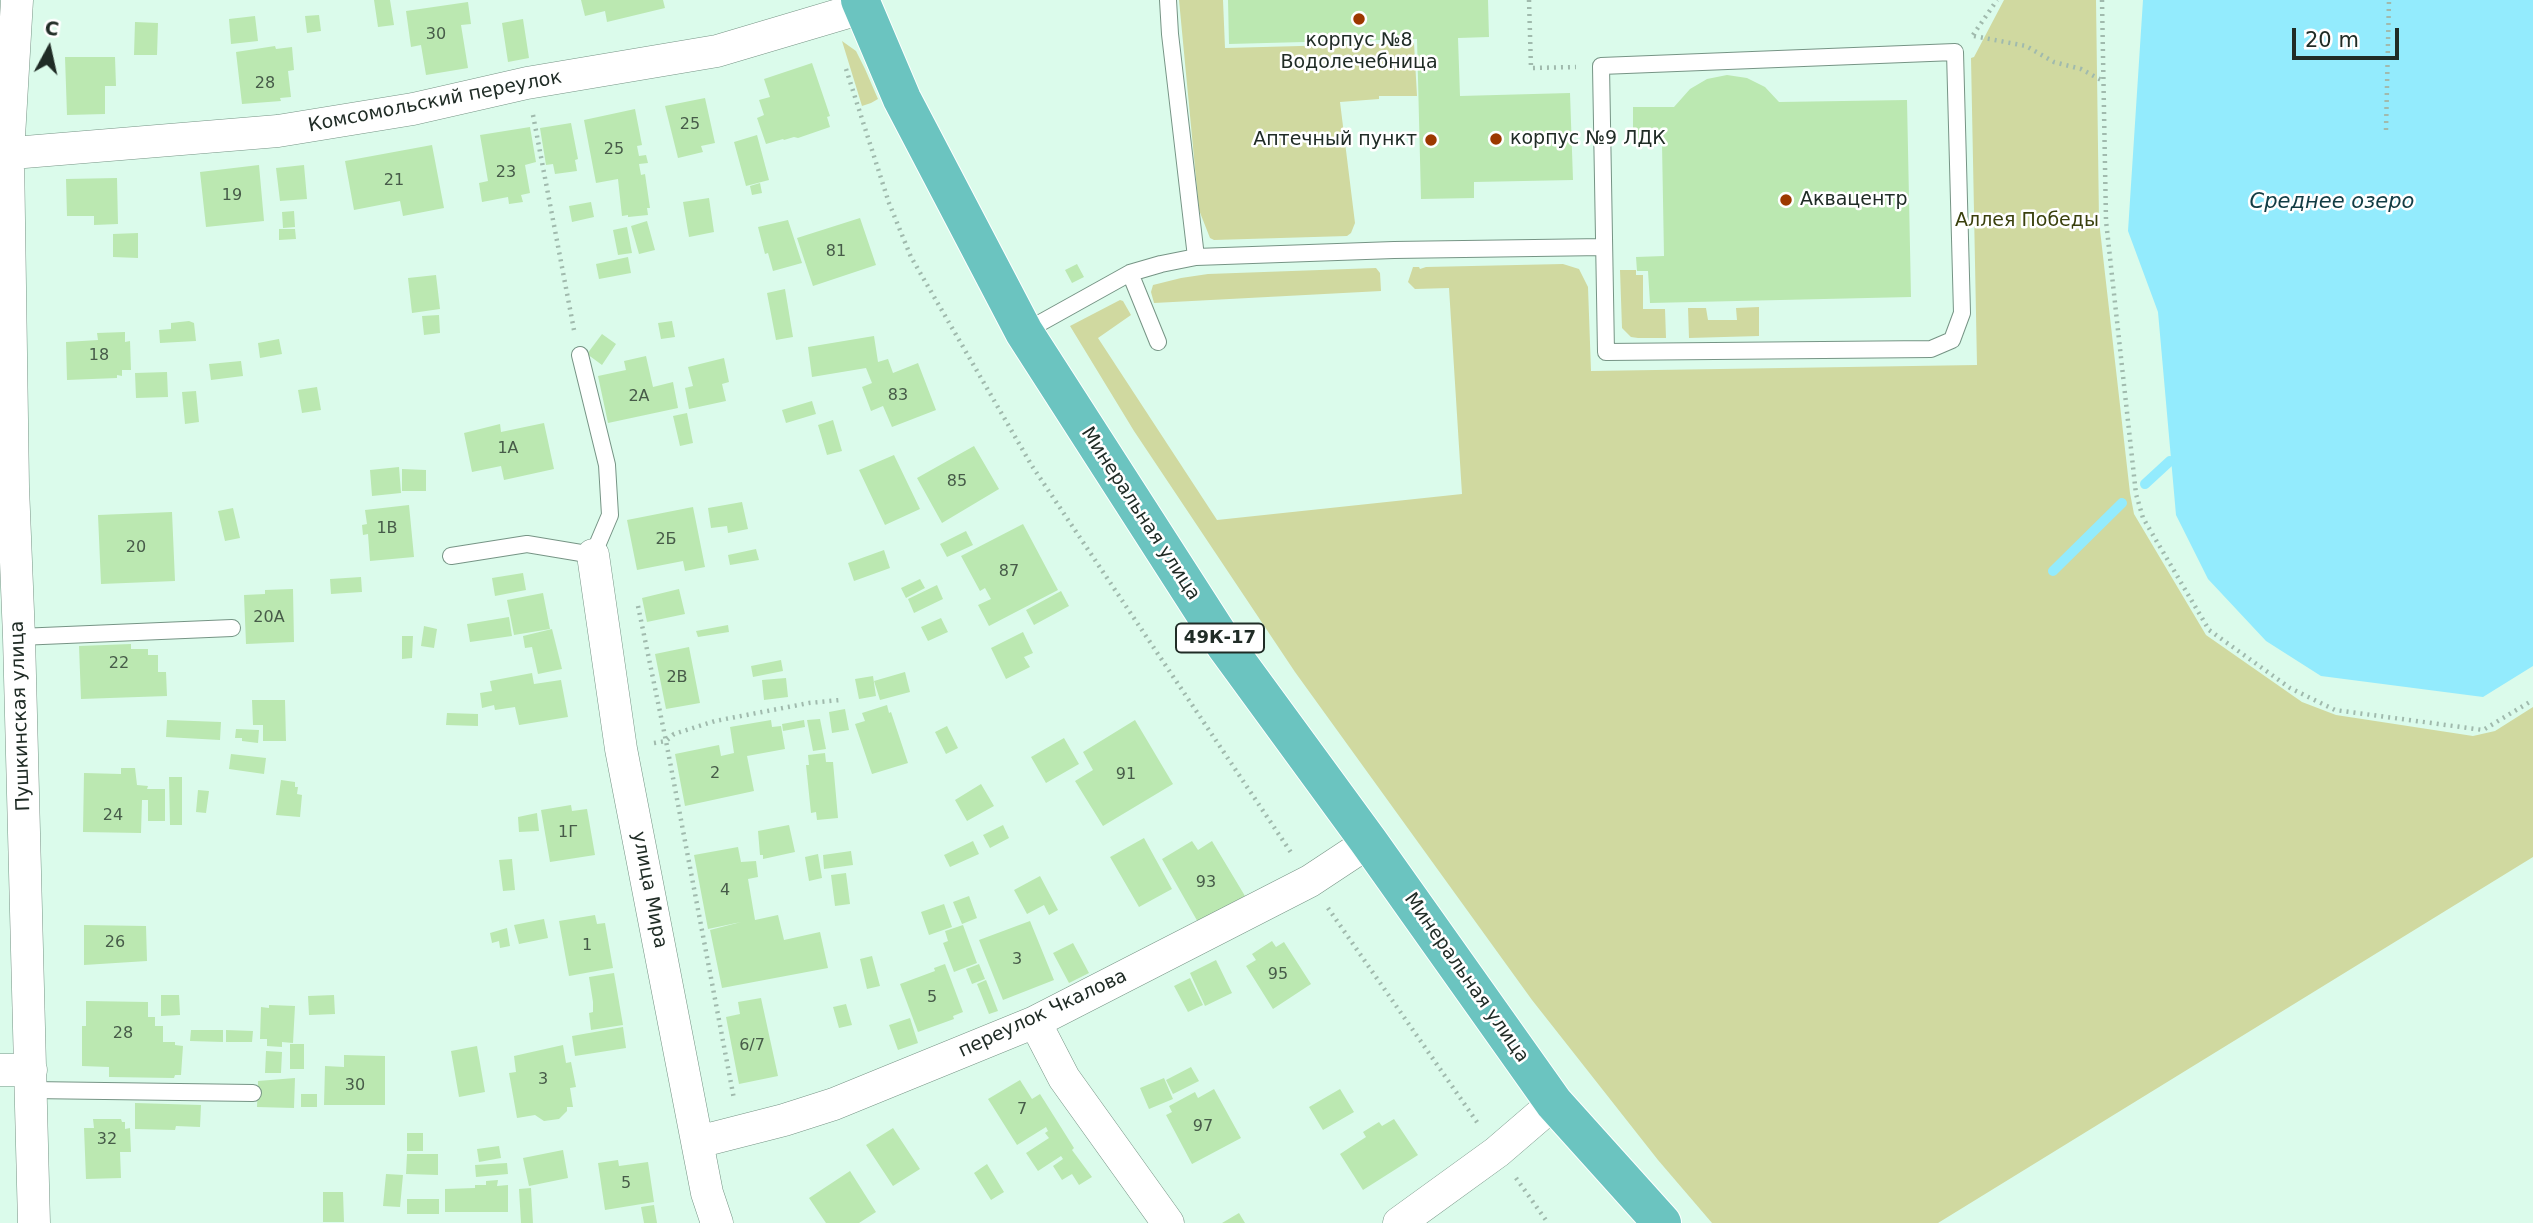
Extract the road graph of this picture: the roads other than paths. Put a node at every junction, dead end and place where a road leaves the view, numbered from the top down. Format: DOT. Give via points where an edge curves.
graph roads {
  1 [pos="17,0"];
  2 [pos="1168,0"];
  3 [pos="851,8"];
  4 [pos="4,154"];
  5 [pos="1604,247"];
  6 [pos="1196,257"];
  7 [pos="1130,274"];
  8 [pos="1024,332"];
  9 [pos="1158,342"];
  10 [pos="580,355"];
  11 [pos="593,555"];
  12 [pos="451,556"];
  13 [pos="232,628"];
  14 [pos="19,637"];
  15 [pos="1369,842"];
  16 [pos="1035,1022"];
  17 [pos="21,1077"];
  18 [pos="253,1093"];
  19 [pos="1554,1102"];
  20 [pos="698,1142"];
  21 [pos="34,1223"];
  22 [pos="717,1223"];
  23 [pos="1168,1223"];
  24 [pos="1399,1223"];
  25 [pos="1662,1223"];
  1 -- 4 [label="street, Пушкинская улица"];
  2 -- 6 [label="lane"];
  3 -- 4 [label="street, Комсомольский переулок" via="717,51 527,83 413,109 278,131"];
  3 -- 8 [label="main road, Минеральная улица / 49К-17"];
  4 -- 14 [label="street, Пушкинская улица"];
  5 -- 5 [label="lane" via="1606,352 1931,349 1952,340 1962,313 1955,52 1601,66"];
  5 -- 6 [label="lane"];
  6 -- 7 [label="lane"];
  7 -- 8 [label="lane"];
  7 -- 9 [label="lane"];
  8 -- 15 [label="main road, Минеральная улица / 49К-17" via="1225,645"];
  10 -- 11 [label="lane" via="608,477 610,515"];
  11 -- 12 [label="lane" via="527,544"];
  11 -- 20 [label="street, улица Мира" via="621,749"];
  13 -- 14 [label="lane"];
  14 -- 17 [label="street, Пушкинская улица"];
  15 -- 16 [label="street, переулок Чкалова" via="1310,881"];
  15 -- 19 [label="main road, Минеральная улица / 49К-17"];
  16 -- 20 [label="street, переулок Чкалова" via="834,1104"];
  16 -- 23 [label="street" via="1064,1078"];
  17 -- 18 [label="lane"];
  17 -- 21 [label="street, Пушкинская улица"];
  19 -- 24 [label="street" via="1497,1152"];
  19 -- 25 [label="main road, Минеральная улица / 49К-17"];
  20 -- 22 [label="street, улица Мира"];
}
